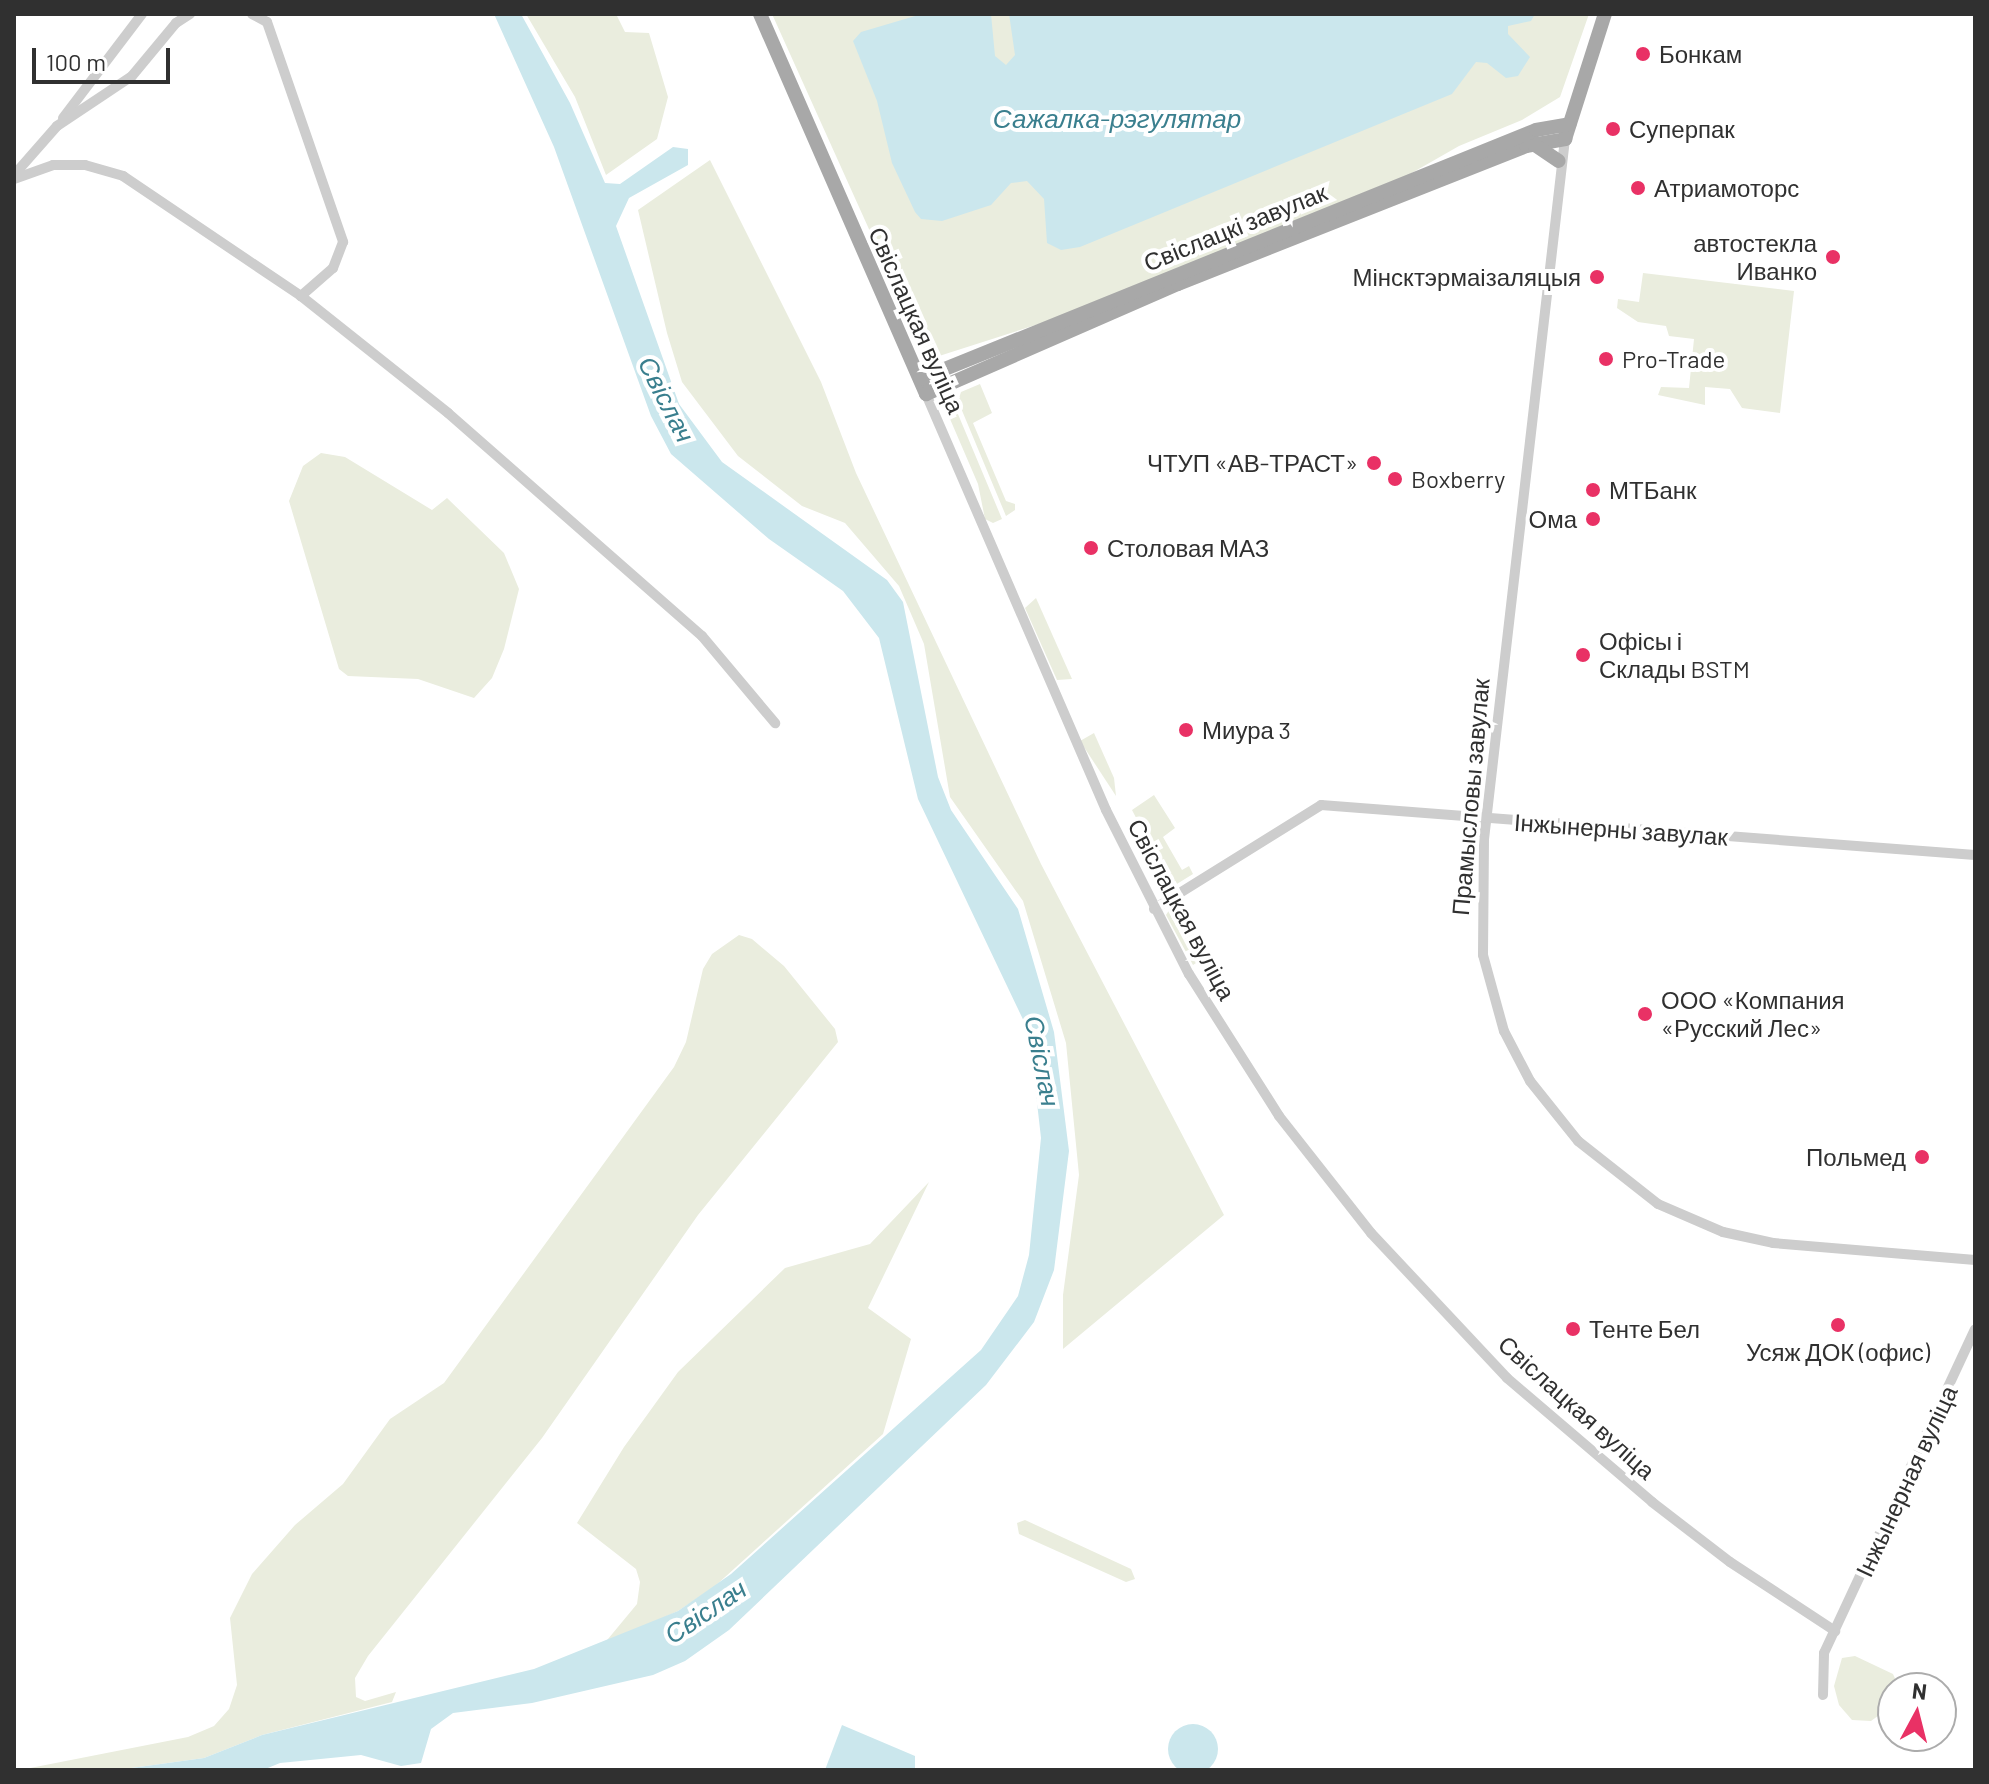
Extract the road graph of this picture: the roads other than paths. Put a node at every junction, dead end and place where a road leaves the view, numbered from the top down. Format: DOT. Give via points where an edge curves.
graph roads {
  1 [pos="142,14"];
  2 [pos="190,14"];
  3 [pos="252,14"];
  4 [pos="760,14"];
  5 [pos="1605,14"];
  6 [pos="1569,124"];
  7 [pos="57,126"];
  8 [pos="1565,139"];
  9 [pos="1532,143"];
  10 [pos="1559,161"];
  11 [pos="14,177"];
  12 [pos="301,296"];
  13 [pos="920,379"];
  14 [pos="926,394"];
  15 [pos="775,723"];
  16 [pos="1486,819"];
  17 [pos="1975,855"];
  18 [pos="1154,909"];
  19 [pos="1975,1260"];
  20 [pos="1975,1329"];
  21 [pos="1835,1631"];
  22 [pos="1823,1695"];
  1 -- 7 [label="street"];
  2 -- 7 [label="street" via="176,23 132,76"];
  3 -- 12 [label="street" via="267,22 343,242 333,268"];
  4 -- 13 [label="main road, Свіслацкая вуліца"];
  5 -- 6 [label="main road, Прамысловы завулак"];
  6 -- 8 [label="main road, Прамысловы завулак"];
  6 -- 13 [label="main road, Свіслацкі завулак" via="1536,130"];
  7 -- 11 [label="street"];
  8 -- 9 [label="main road, Свіслацкі завулак"];
  8 -- 10 [label="street, Прамысловы завулак"];
  9 -- 10 [label="main road"];
  9 -- 14 [label="main road, Свіслацкі завулак" via="1178,284"];
  10 -- 16 [label="street, Прамысловы завулак"];
  11 -- 12 [label="street" via="53,165 85,165 123,176"];
  12 -- 15 [label="street" via="448,413 702,636"];
  13 -- 14 [label="main road, Свіслацкая вуліца"];
  14 -- 18 [label="street, Свіслацкая вуліца"];
  16 -- 17 [label="street, Інжынерны завулак"];
  16 -- 18 [label="street, Інжынерны завулак" via="1332,805 1310,808"];
  16 -- 19 [label="street, Прамысловы завулак" via="1480,911 1493,999 1530,1081 1596,1159 1658,1204 1723,1232 1817,1248"];
  18 -- 21 [label="street, Свіслацкая вуліца" via="1261,1090 1319,1170 1422,1290 1507,1378 1585,1446 1730,1562"];
  20 -- 21 [label="street, Інжынерная вуліца"];
  21 -- 22 [label="street, Інжынерная вуліца" via="1824,1653"];
}
